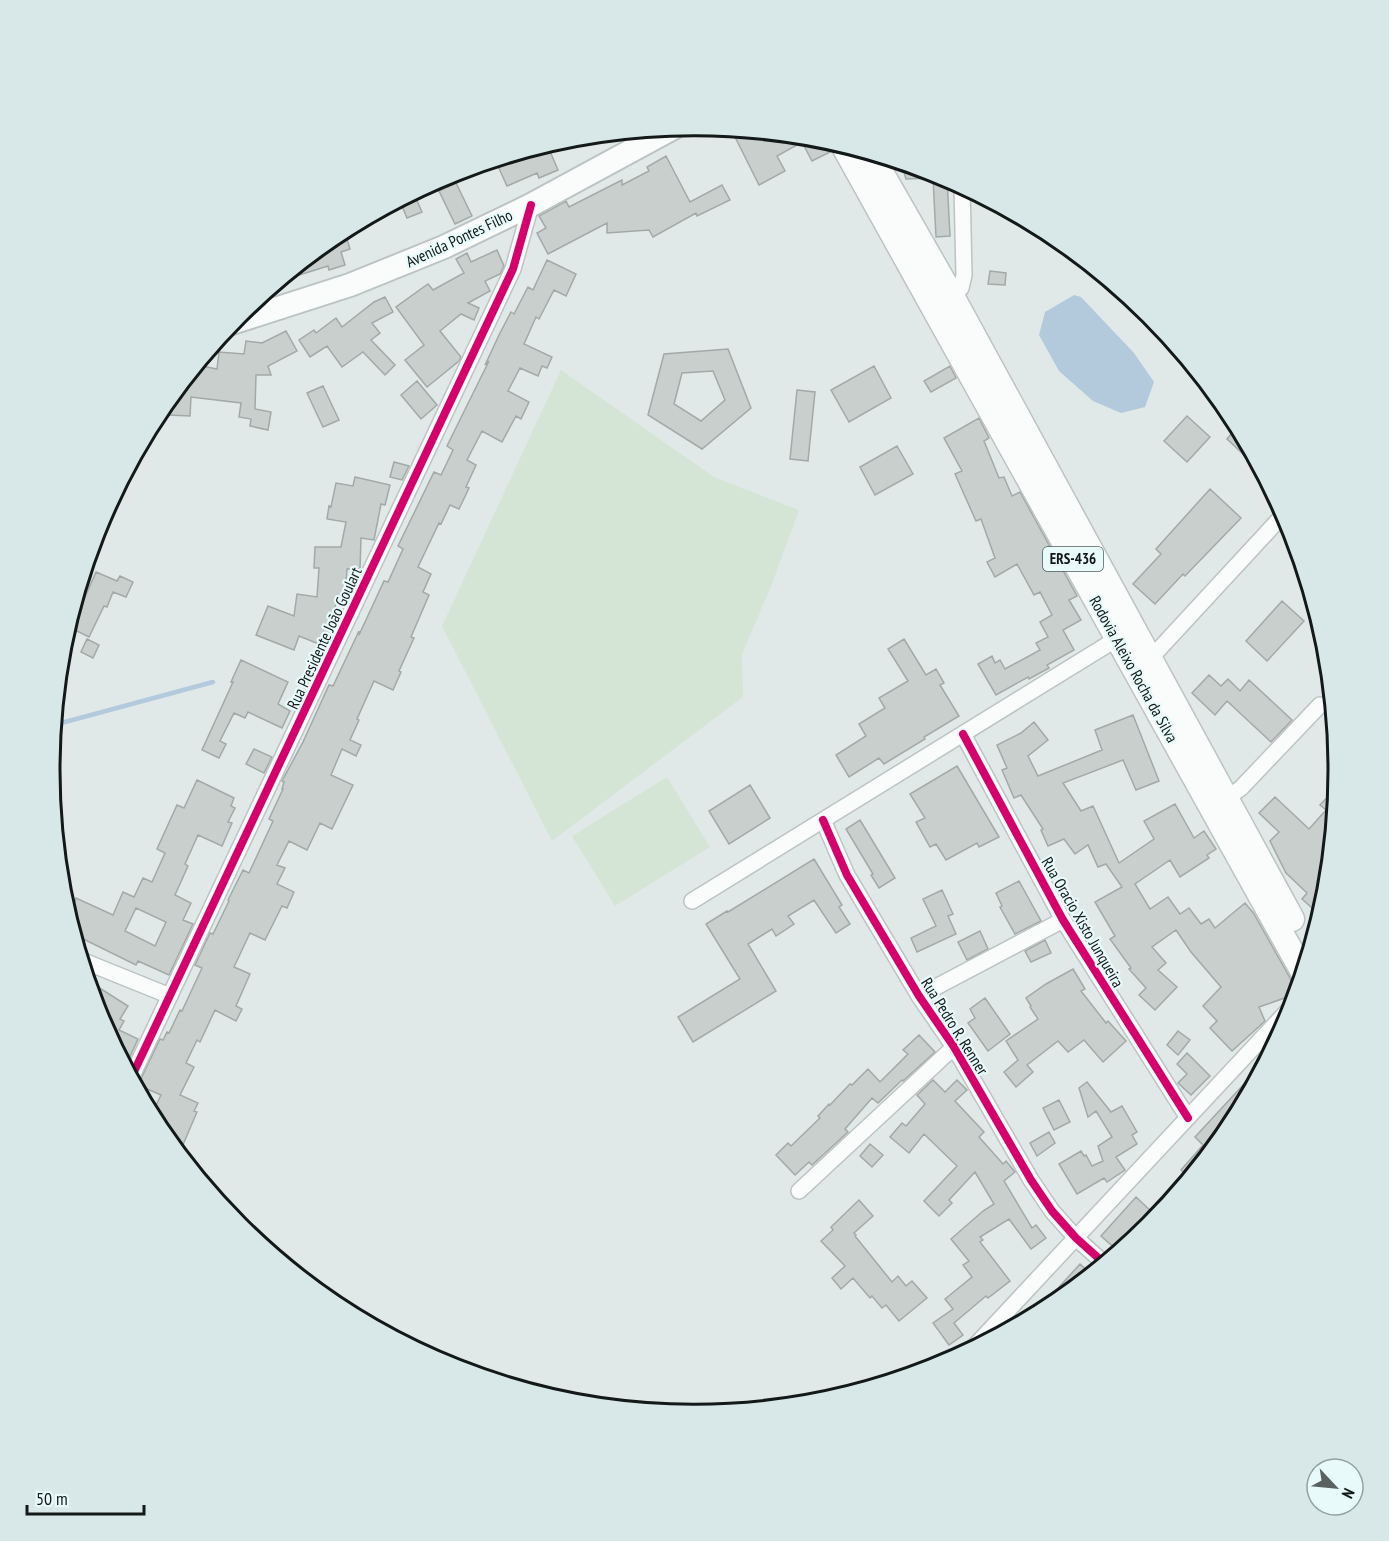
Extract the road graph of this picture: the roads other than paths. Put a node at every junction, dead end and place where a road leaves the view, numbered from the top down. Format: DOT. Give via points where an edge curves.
graph roads {
  1 [pos="658,137"];
  2 [pos="850,156"];
  3 [pos="875,163"];
  4 [pos="962,195"];
  5 [pos="531,205"];
  6 [pos="944,306"];
  7 [pos="251,317"];
  8 [pos="1278,521"];
  9 [pos="1125,634"];
  10 [pos="1142,665"];
  11 [pos="1320,705"];
  12 [pos="963,734"];
  13 [pos="1226,799"];
  14 [pos="823,820"];
  15 [pos="692,901"];
  16 [pos="1064,920"];
  17 [pos="1305,942"];
  18 [pos="1298,963"];
  19 [pos="91,964"];
  20 [pos="170,996"];
  21 [pos="919,996"];
  22 [pos="1277,1023"];
  23 [pos="954,1047"];
  24 [pos="135,1070"];
  25 [pos="1188,1118"];
  26 [pos="799,1191"];
  27 [pos="1076,1238"];
  28 [pos="1099,1259"];
  29 [pos="986,1334"];
  1 -- 5 [label="street, Avenida Pontes Filho"];
  2 -- 6 [label="main road, Rodovia Aleixo Rocha da Silva / ERS-436"];
  3 -- 6 [label="main road, Rodovia Aleixo Rocha da Silva / ERS-436"];
  4 -- 6 [label="street" via="964,275 961,288"];
  5 -- 7 [label="street, Avenida Pontes Filho" via="444,247 350,285"];
  5 -- 20 [label="street, Rua Presidente João Goulart" via="513,269"];
  6 -- 9 [label="main road, Rodovia Aleixo Rocha da Silva / ERS-436"];
  8 -- 10 [label="street"];
  9 -- 10 [label="main road, Rodovia Aleixo Rocha da Silva / ERS-436"];
  9 -- 12 [label="street"];
  10 -- 13 [label="main road, Rodovia Aleixo Rocha da Silva / ERS-436"];
  10 -- 18 [label="main road, Rodovia Aleixo Rocha da Silva / ERS-436"];
  11 -- 13 [label="street"];
  12 -- 14 [label="street"];
  12 -- 16 [label="street, Rua Oracio Xisto Junqueira"];
  13 -- 17 [label="main road, Rodovia Aleixo Rocha da Silva / ERS-436"];
  14 -- 15 [label="street"];
  14 -- 21 [label="street, Rua Pedro R. Renner" via="847,876"];
  16 -- 21 [label="street"];
  16 -- 25 [label="street, Rua Oracio Xisto Junqueira"];
  19 -- 20 [label="street"];
  20 -- 24 [label="street, Rua Presidente João Goulart"];
  21 -- 23 [label="street, Rua Pedro R. Renner"];
  22 -- 25 [label="street"];
  23 -- 26 [label="street"];
  23 -- 27 [label="street, Rua Pedro R. Renner" via="1031,1180"];
  25 -- 27 [label="street"];
  27 -- 28 [label="street, Rua Pedro R. Renner"];
  27 -- 29 [label="street"];
}
